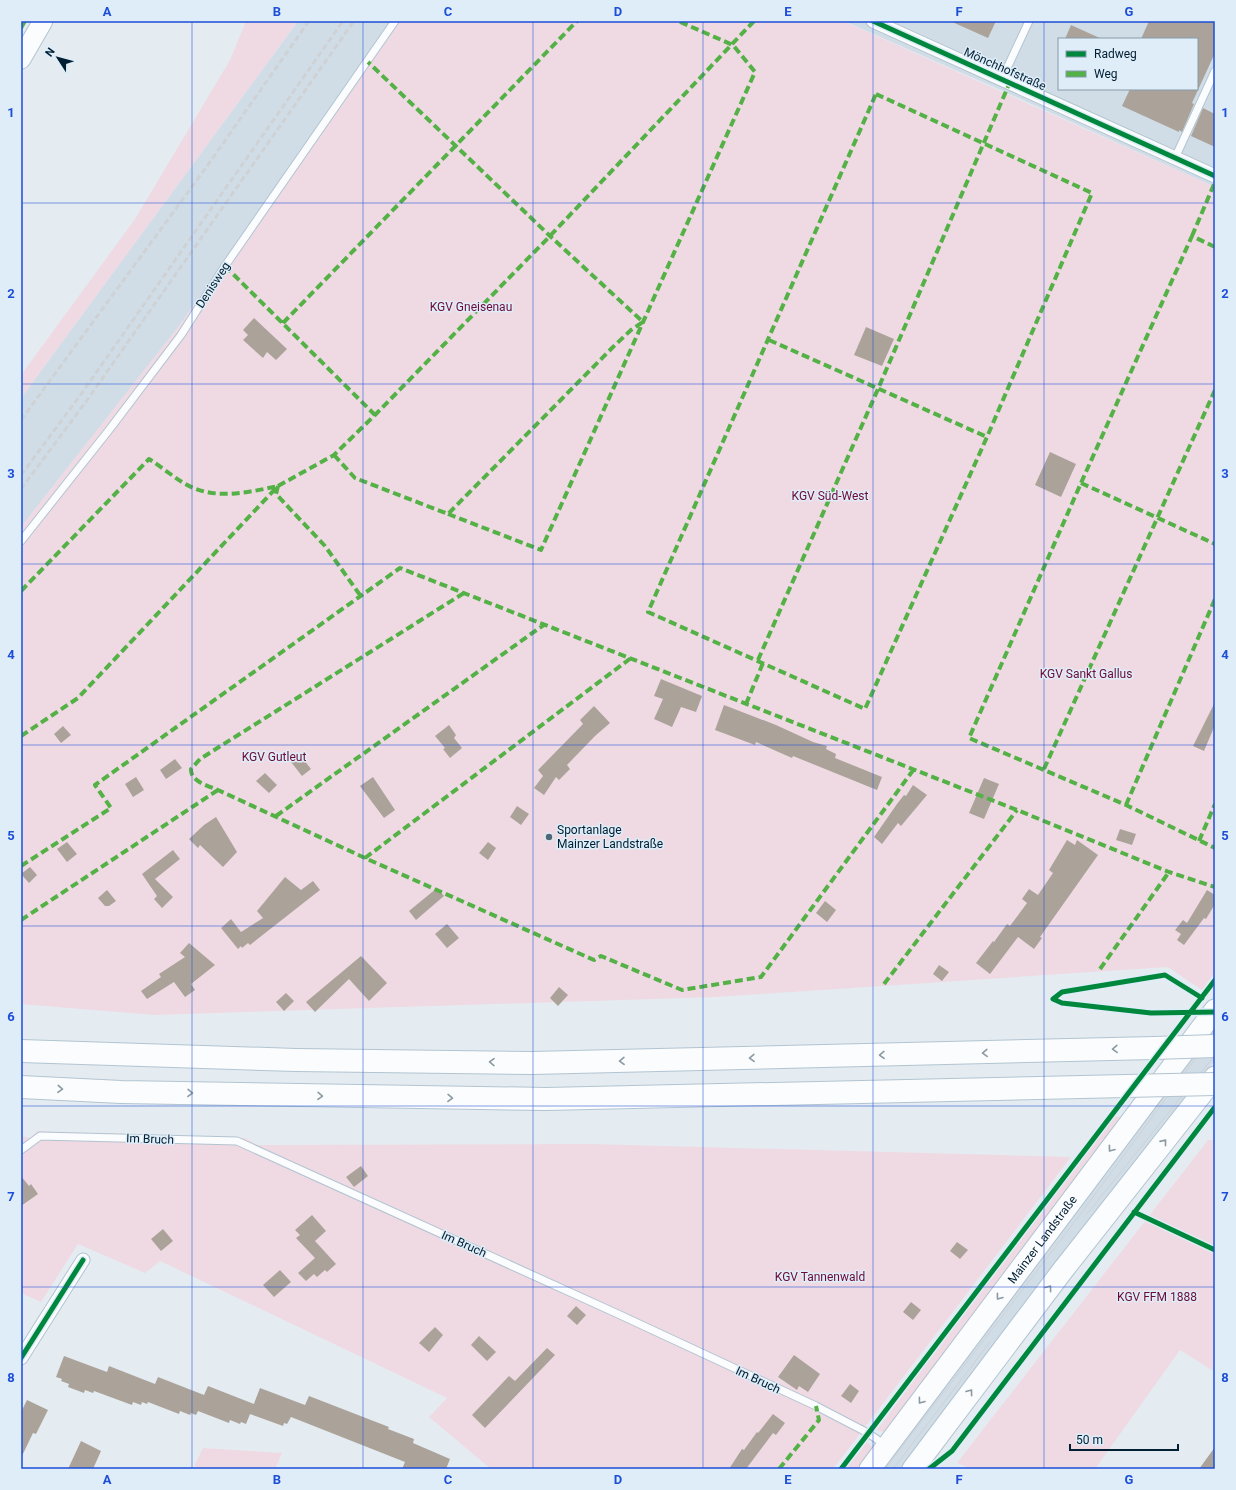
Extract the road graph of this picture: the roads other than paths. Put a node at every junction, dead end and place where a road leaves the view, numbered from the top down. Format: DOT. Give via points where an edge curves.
graph roads {
  1 [pos="43,21"];
  2 [pos="395,21"];
  3 [pos="873,21"];
  4 [pos="1029,21"];
  5 [pos="21,59"];
  6 [pos="1215,71"];
  7 [pos="1002,79"];
  8 [pos="1175,158"];
  9 [pos="1215,176"];
  10 [pos="21,541"];
  11 [pos="1215,1010"];
  12 [pos="1215,1046"];
  13 [pos="21,1051"];
  14 [pos="1215,1077"];
  15 [pos="1215,1084"];
  16 [pos="21,1087"];
  17 [pos="21,1150"];
  18 [pos="83,1260"];
  19 [pos="21,1358"];
  20 [pos="887,1446"];
  21 [pos="870,1469"];
  22 [pos="913,1469"];
  1 -- 5 [label="main road"];
  2 -- 10 [label="lane, Denisweg" via="225,266 182,335"];
  3 -- 7 [label="street, Mönchhofstraße"];
  4 -- 7 [label="lane"];
  6 -- 8 [label="lane"];
  7 -- 8 [label="street, Mönchhofstraße"];
  8 -- 9 [label="street, Mönchhofstraße"];
  11 -- 20 [label="main road, Mainzer Landstraße, one-way"];
  12 -- 13 [label="highway, one-way, bridge" via="532,1063 296,1060"];
  22 -- 14 [label="main road, one-way" via="1063,1270"];
  16 -- 15 [label="highway, one-way, bridge" via="121,1092 546,1099"];
  17 -- 20 [label="lane, Im Bruch" via="40,1136 237,1141 816,1406 868,1433"];
  18 -- 19 [label="street"];
  20 -- 21 [label="main road, Mainzer Landstraße"];
}
